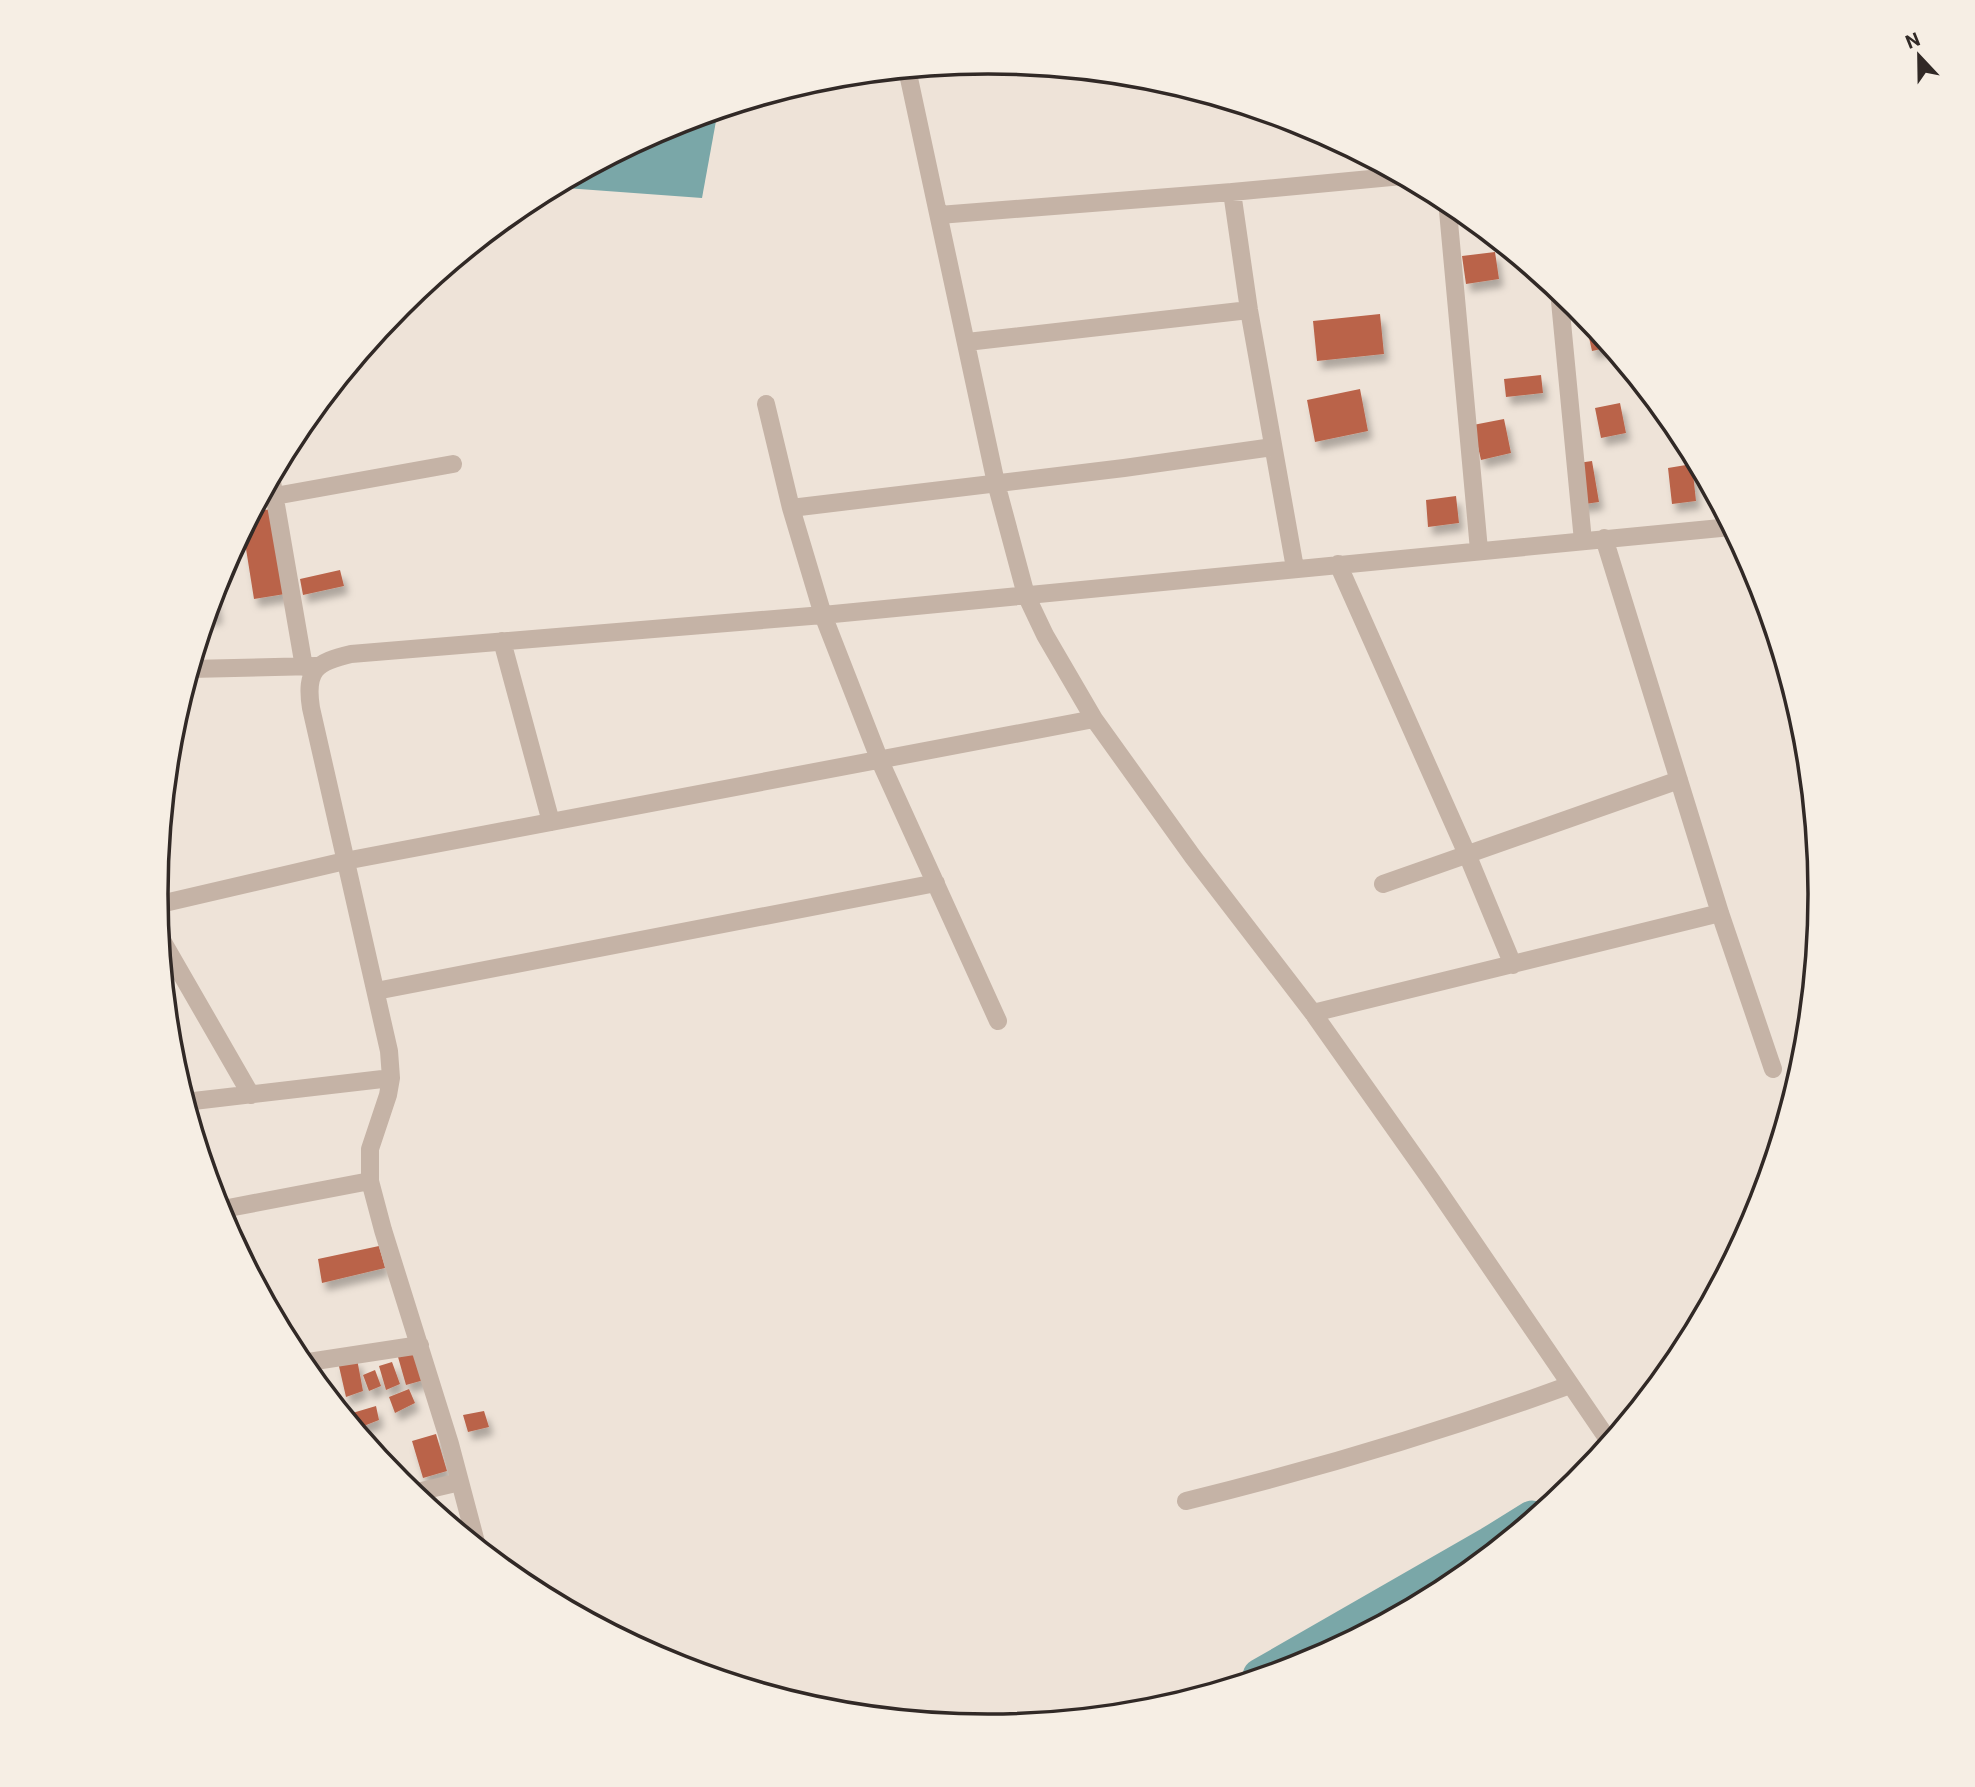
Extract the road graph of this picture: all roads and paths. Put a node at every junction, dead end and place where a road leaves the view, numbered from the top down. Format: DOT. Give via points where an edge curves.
graph roads {
  1 [pos="909,78"];
  2 [pos="1387,177"];
  3 [pos="1233,192"];
  4 [pos="939,215"];
  5 [pos="1448,216"];
  6 [pos="1561,308"];
  7 [pos="1249,310"];
  8 [pos="967,342"];
  9 [pos="766,404"];
  10 [pos="1273,447"];
  11 [pos="453,464"];
  12 [pos="996,484"];
  13 [pos="274,489"];
  14 [pos="275,496"];
  15 [pos="790,508"];
  16 [pos="1721,528"];
  17 [pos="1604,538"];
  18 [pos="1583,541"];
  19 [pos="1479,550"];
  20 [pos="1338,564"];
  21 [pos="1295,568"];
  22 [pos="1026,595"];
  23 [pos="823,615"];
  24 [pos="502,642"];
  25 [pos="311,667"];
  26 [pos="199,668"];
  27 [pos="1094,719"];
  28 [pos="880,761"];
  29 [pos="1679,780"];
  30 [pos="551,822"];
  31 [pos="1467,854"];
  32 [pos="345,860"];
  33 [pos="936,883"];
  34 [pos="1382,884"];
  35 [pos="168,902"];
  36 [pos="1720,913"];
  37 [pos="170,954"];
  38 [pos="1513,965"];
  39 [pos="376,991"];
  40 [pos="1313,1013"];
  41 [pos="998,1021"];
  42 [pos="1773,1069"];
  43 [pos="391,1078"];
  44 [pos="251,1095"];
  45 [pos="194,1101"];
  46 [pos="370,1181"];
  47 [pos="230,1208"];
  48 [pos="420,1345"];
  49 [pos="315,1361"];
  50 [pos="1570,1385"];
  51 [pos="1604,1434"];
  52 [pos="460,1482"];
  53 [pos="426,1490"];
  54 [pos="1186,1501"];
  55 [pos="473,1532"];
  1 -- 4 [label="street"];
  2 -- 3 [label="street"];
  3 -- 4 [label="street"];
  3 -- 7 [label="street"];
  4 -- 8 [label="street"];
  5 -- 19 [label="street"];
  6 -- 18 [label="street"];
  7 -- 8 [label="street"];
  7 -- 10 [label="street"];
  8 -- 12 [label="street"];
  9 -- 15 [label="street"];
  10 -- 12 [label="street"];
  10 -- 21 [label="street"];
  11 -- 14 [label="street"];
  12 -- 15 [label="street"];
  12 -- 22 [label="street"];
  13 -- 14 [label="street"];
  14 -- 25 [label="street"];
  15 -- 23 [label="street"];
  16 -- 17 [label="street"];
  17 -- 18 [label="street"];
  17 -- 29 [label="street"];
  18 -- 19 [label="street"];
  19 -- 20 [label="street"];
  20 -- 21 [label="street"];
  20 -- 31 [label="street"];
  21 -- 22 [label="street"];
  22 -- 23 [label="street"];
  22 -- 27 [label="street"];
  23 -- 24 [label="street"];
  23 -- 28 [label="street"];
  24 -- 25 [label="street" via="351,654"];
  24 -- 30 [label="street"];
  25 -- 26 [label="street"];
  25 -- 32 [label="street" via="309,691"];
  27 -- 28 [label="street"];
  27 -- 40 [label="street"];
  28 -- 30 [label="street"];
  28 -- 33 [label="street"];
  29 -- 31 [label="street"];
  29 -- 36 [label="street"];
  30 -- 32 [label="street"];
  31 -- 34 [label="street"];
  31 -- 38 [label="street"];
  32 -- 35 [label="street"];
  32 -- 39 [label="street"];
  33 -- 39 [label="street"];
  33 -- 41 [label="street"];
  36 -- 38 [label="street"];
  36 -- 42 [label="street"];
  37 -- 44 [label="street"];
  38 -- 40 [label="street"];
  39 -- 43 [label="street"];
  40 -- 50 [label="street"];
  43 -- 44 [label="street"];
  43 -- 46 [label="street" via="370,1149"];
  44 -- 45 [label="street"];
  46 -- 47 [label="street"];
  46 -- 48 [label="street"];
  48 -- 49 [label="street"];
  48 -- 52 [label="street"];
  50 -- 51 [label="street"];
  50 -- 54 [label="street" via="1376,1450"];
  52 -- 53 [label="street"];
  52 -- 55 [label="street"];
}
